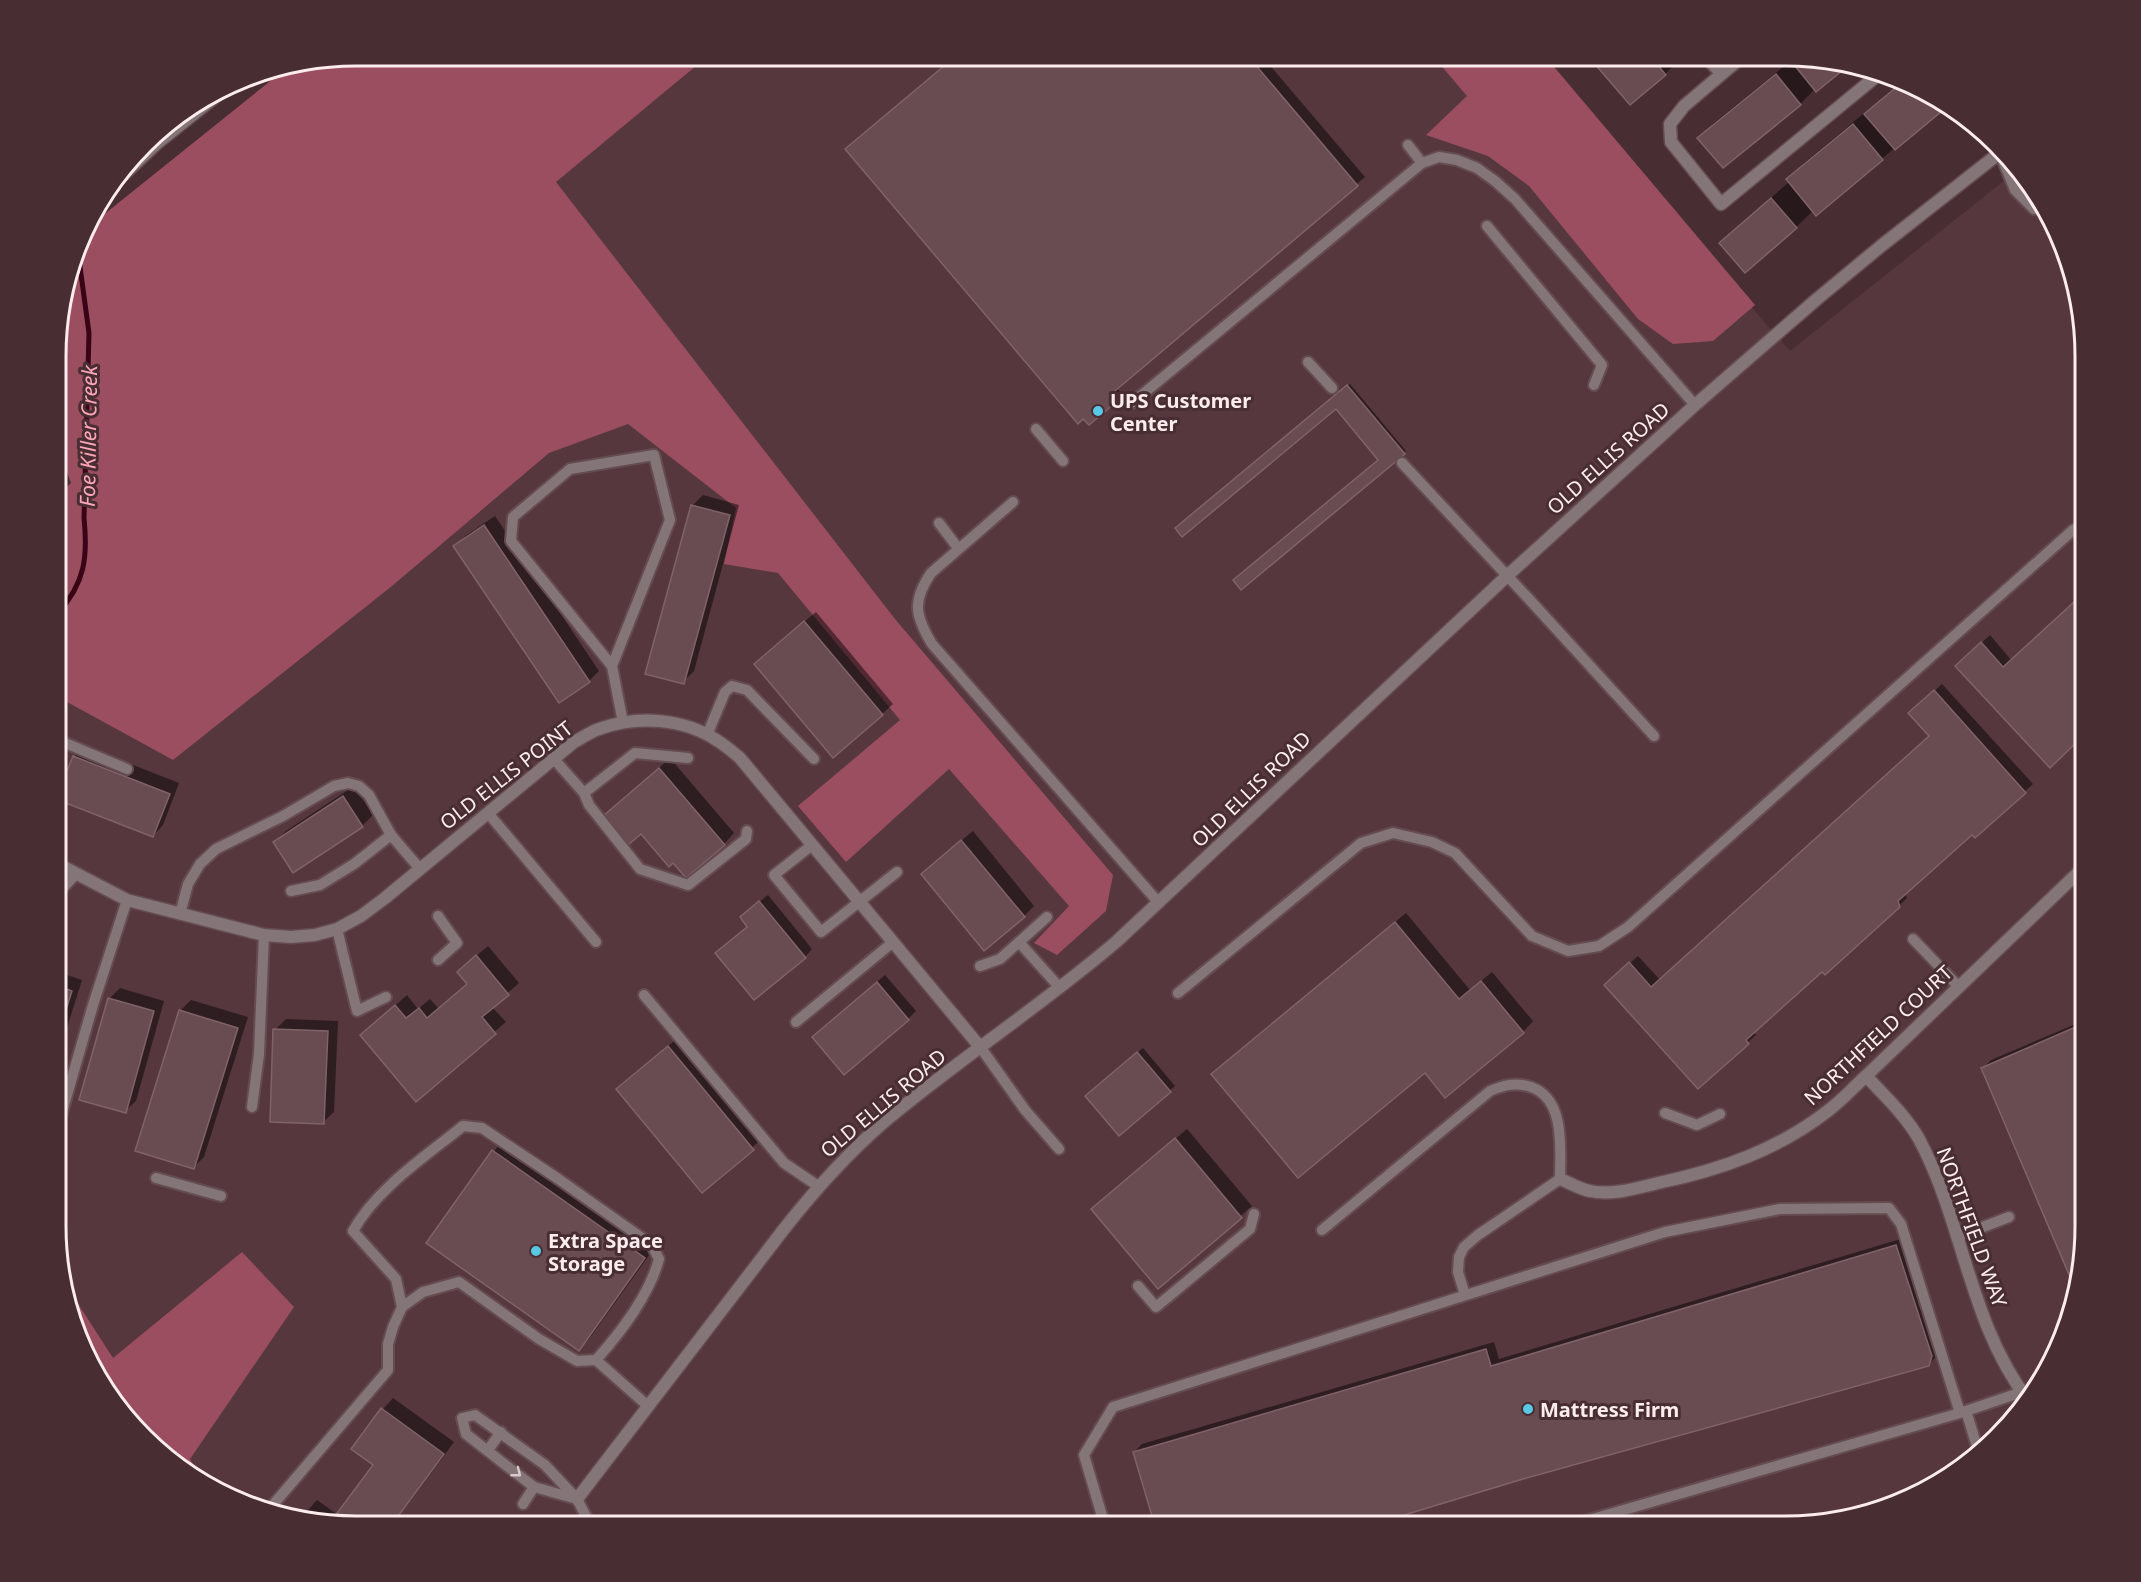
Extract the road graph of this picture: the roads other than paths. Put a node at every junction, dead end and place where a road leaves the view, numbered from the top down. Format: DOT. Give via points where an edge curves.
graph roads {
  1 [pos="1713,66"];
  2 [pos="1731,66"];
  3 [pos="1721,75"];
  4 [pos="1872,79"];
  5 [pos="1408,145"];
  6 [pos="1995,157"];
  7 [pos="1422,162"];
  8 [pos="2008,171"];
  9 [pos="2035,209"];
  10 [pos="1487,226"];
  11 [pos="1308,362"];
  12 [pos="1594,385"];
  13 [pos="1332,388"];
  14 [pos="1132,403"];
  15 [pos="1695,405"];
  16 [pos="1036,429"];
  17 [pos="1063,461"];
  18 [pos="1402,463"];
  19 [pos="1013,502"];
  20 [pos="939,523"];
  21 [pos="2075,529"];
  22 [pos="958,548"];
  23 [pos="1507,576"];
  24 [pos="612,666"];
  25 [pos="623,723"];
  26 [pos="707,735"];
  27 [pos="1654,736"];
  28 [pos="66,744"];
  29 [pos="688,758"];
  30 [pos="554,759"];
  31 [pos="814,759"];
  32 [pos="127,769"];
  33 [pos="584,793"];
  34 [pos="488,813"];
  35 [pos="747,831"];
  36 [pos="391,835"];
  37 [pos="812,845"];
  38 [pos="66,868"];
  39 [pos="420,869"];
  40 [pos="897,872"];
  41 [pos="76,874"];
  42 [pos="2075,876"];
  43 [pos="66,885"];
  44 [pos="291,891"];
  45 [pos="127,900"];
  46 [pos="858,900"];
  47 [pos="1160,903"];
  48 [pos="180,914"];
  49 [pos="438,916"];
  50 [pos="1047,917"];
  51 [pos="337,929"];
  52 [pos="264,935"];
  53 [pos="1913,939"];
  54 [pos="596,942"];
  55 [pos="893,942"];
  56 [pos="1019,942"];
  57 [pos="438,960"];
  58 [pos="980,966"];
  59 [pos="1959,987"];
  60 [pos="1060,988"];
  61 [pos="1178,993"];
  62 [pos="644,994"];
  63 [pos="386,998"];
  64 [pos="796,1022"];
  65 [pos="981,1048"];
  66 [pos="1866,1076"];
  67 [pos="66,1098"];
  68 [pos="252,1107"];
  69 [pos="1665,1113"];
  70 [pos="1720,1114"];
  71 [pos="1059,1149"];
  72 [pos="156,1178"];
  73 [pos="1560,1179"];
  74 [pos="818,1186"];
  75 [pos="221,1196"];
  76 [pos="1254,1214"];
  77 [pos="2009,1218"];
  78 [pos="1322,1230"];
  79 [pos="1957,1237"];
  80 [pos="1138,1287"];
  81 [pos="1465,1295"];
  82 [pos="402,1307"];
  83 [pos="596,1360"];
  84 [pos="2022,1392"];
  85 [pos="2019,1398"];
  86 [pos="648,1406"];
  87 [pos="1963,1412"];
  88 [pos="501,1432"];
  89 [pos="1976,1444"];
  90 [pos="488,1450"];
  91 [pos="534,1486"];
  92 [pos="577,1499"];
  93 [pos="274,1504"];
  94 [pos="523,1504"];
  95 [pos="586,1516"];
  96 [pos="1102,1516"];
  97 [pos="1603,1516"];
  1 -- 3 [label="lane"];
  2 -- 3 [label="street"];
  3 -- 4 [label="street" via="1684,106 1670,124 1671,142 1721,204"];
  5 -- 7 [label="lane"];
  6 -- 15 [label="street, OLD ELLIS ROAD" via="1881,246"];
  7 -- 14 [label="lane"];
  7 -- 15 [label="lane" via="1439,157 1457,160 1477,168 1502,187"];
  8 -- 9 [label="lane" via="2015,190"];
  10 -- 12 [label="lane" via="1602,365"];
  11 -- 13 [label="lane"];
  15 -- 23 [label="street, OLD ELLIS ROAD"];
  16 -- 17 [label="lane"];
  18 -- 23 [label="lane"];
  19 -- 22 [label="lane"];
  20 -- 22 [label="lane"];
  21 -- 61 [label="lane" via="1628,927 1599,946 1568,951 1532,936 1455,853 1393,833 1361,843"];
  22 -- 47 [label="lane" via="922,586 917,614 922,628"];
  23 -- 27 [label="lane"];
  23 -- 47 [label="street, OLD ELLIS ROAD"];
  24 -- 24 [label="lane" via="670,520 654,455 570,469 513,517 511,542"];
  24 -- 25 [label="lane"];
  25 -- 26 [label="street, OLD ELLIS POINT" via="672,722"];
  25 -- 30 [label="street, OLD ELLIS POINT" via="597,729"];
  26 -- 31 [label="lane" via="725,692 732,686 747,690"];
  26 -- 37 [label="street, OLD ELLIS POINT" via="740,758"];
  28 -- 32 [label="lane"];
  29 -- 33 [label="lane" via="635,753"];
  30 -- 33 [label="lane"];
  30 -- 34 [label="street, OLD ELLIS POINT"];
  33 -- 35 [label="lane" via="589,805 640,869 688,885 746,839"];
  34 -- 39 [label="street, OLD ELLIS POINT"];
  34 -- 54 [label="lane"];
  36 -- 39 [label="lane"];
  36 -- 44 [label="lane" via="320,885"];
  36 -- 48 [label="lane" via="369,795 359,786 334,786 216,849 200,864 188,884"];
  37 -- 46 [label="street, OLD ELLIS POINT"];
  37 -- 46 [label="lane" via="774,875 821,932"];
  38 -- 41 [label="street, OLD ELLIS POINT"];
  39 -- 51 [label="street, OLD ELLIS POINT" via="377,904"];
  40 -- 46 [label="lane"];
  41 -- 43 [label="lane"];
  41 -- 45 [label="street, OLD ELLIS POINT"];
  42 -- 59 [label="street, NORTHFIELD COURT"];
  45 -- 48 [label="street, OLD ELLIS POINT"];
  45 -- 67 [label="lane"];
  46 -- 55 [label="street, OLD ELLIS POINT"];
  47 -- 60 [label="street, OLD ELLIS ROAD"];
  48 -- 52 [label="street, OLD ELLIS POINT"];
  49 -- 57 [label="lane" via="457,943"];
  50 -- 56 [label="lane"];
  51 -- 52 [label="street, OLD ELLIS POINT" via="291,937"];
  51 -- 63 [label="lane" via="357,1011"];
  52 -- 68 [label="lane" via="259,1054"];
  53 -- 59 [label="lane"];
  55 -- 64 [label="lane"];
  55 -- 65 [label="street, OLD ELLIS POINT"];
  56 -- 58 [label="lane" via="1000,959"];
  56 -- 60 [label="lane"];
  59 -- 66 [label="street, NORTHFIELD COURT"];
  60 -- 65 [label="street, OLD ELLIS ROAD"];
  62 -- 74 [label="lane" via="784,1163"];
  65 -- 71 [label="lane" via="1025,1110"];
  65 -- 74 [label="street, OLD ELLIS ROAD" via="883,1124"];
  66 -- 73 [label="street, NORTHFIELD COURT" via="1803,1129 1771,1148 1726,1166 1623,1191 1591,1191"];
  66 -- 79 [label="street, NORTHFIELD WAY" via="1918,1137 1942,1189"];
  69 -- 70 [label="lane" via="1697,1125"];
  72 -- 75 [label="lane"];
  73 -- 78 [label="lane" via="1555,1110 1534,1088 1504,1085 1490,1091"];
  73 -- 81 [label="lane" via="1464,1247 1458,1272"];
  74 -- 86 [label="street, OLD ELLIS ROAD"];
  76 -- 80 [label="lane" via="1250,1229 1156,1307"];
  77 -- 79 [label="lane"];
  79 -- 84 [label="street, NORTHFIELD WAY" via="1986,1326"];
  81 -- 87 [label="lane" via="1665,1232 1780,1209 1889,1208 1901,1224"];
  81 -- 96 [label="lane" via="1113,1407 1084,1455"];
  82 -- 83 [label="lane" via="423,1292 459,1282 577,1361"];
  82 -- 83 [label="lane" via="396,1279 353,1231 362,1215 400,1178 463,1126 482,1128 652,1245 659,1259 654,1279"];
  82 -- 93 [label="lane" via="388,1344 388,1370"];
  83 -- 86 [label="lane"];
  85 -- 87 [label="lane"];
  86 -- 92 [label="street, OLD ELLIS ROAD"];
  87 -- 89 [label="lane"];
  87 -- 97 [label="lane"];
  88 -- 90 [label="lane"];
  88 -- 90 [label="lane" via="476,1415 462,1418 466,1434"];
  88 -- 92 [label="lane" via="545,1465"];
  90 -- 91 [label="lane, one-way"];
  91 -- 92 [label="lane"];
  91 -- 94 [label="lane"];
  92 -- 95 [label="lane"];
}
